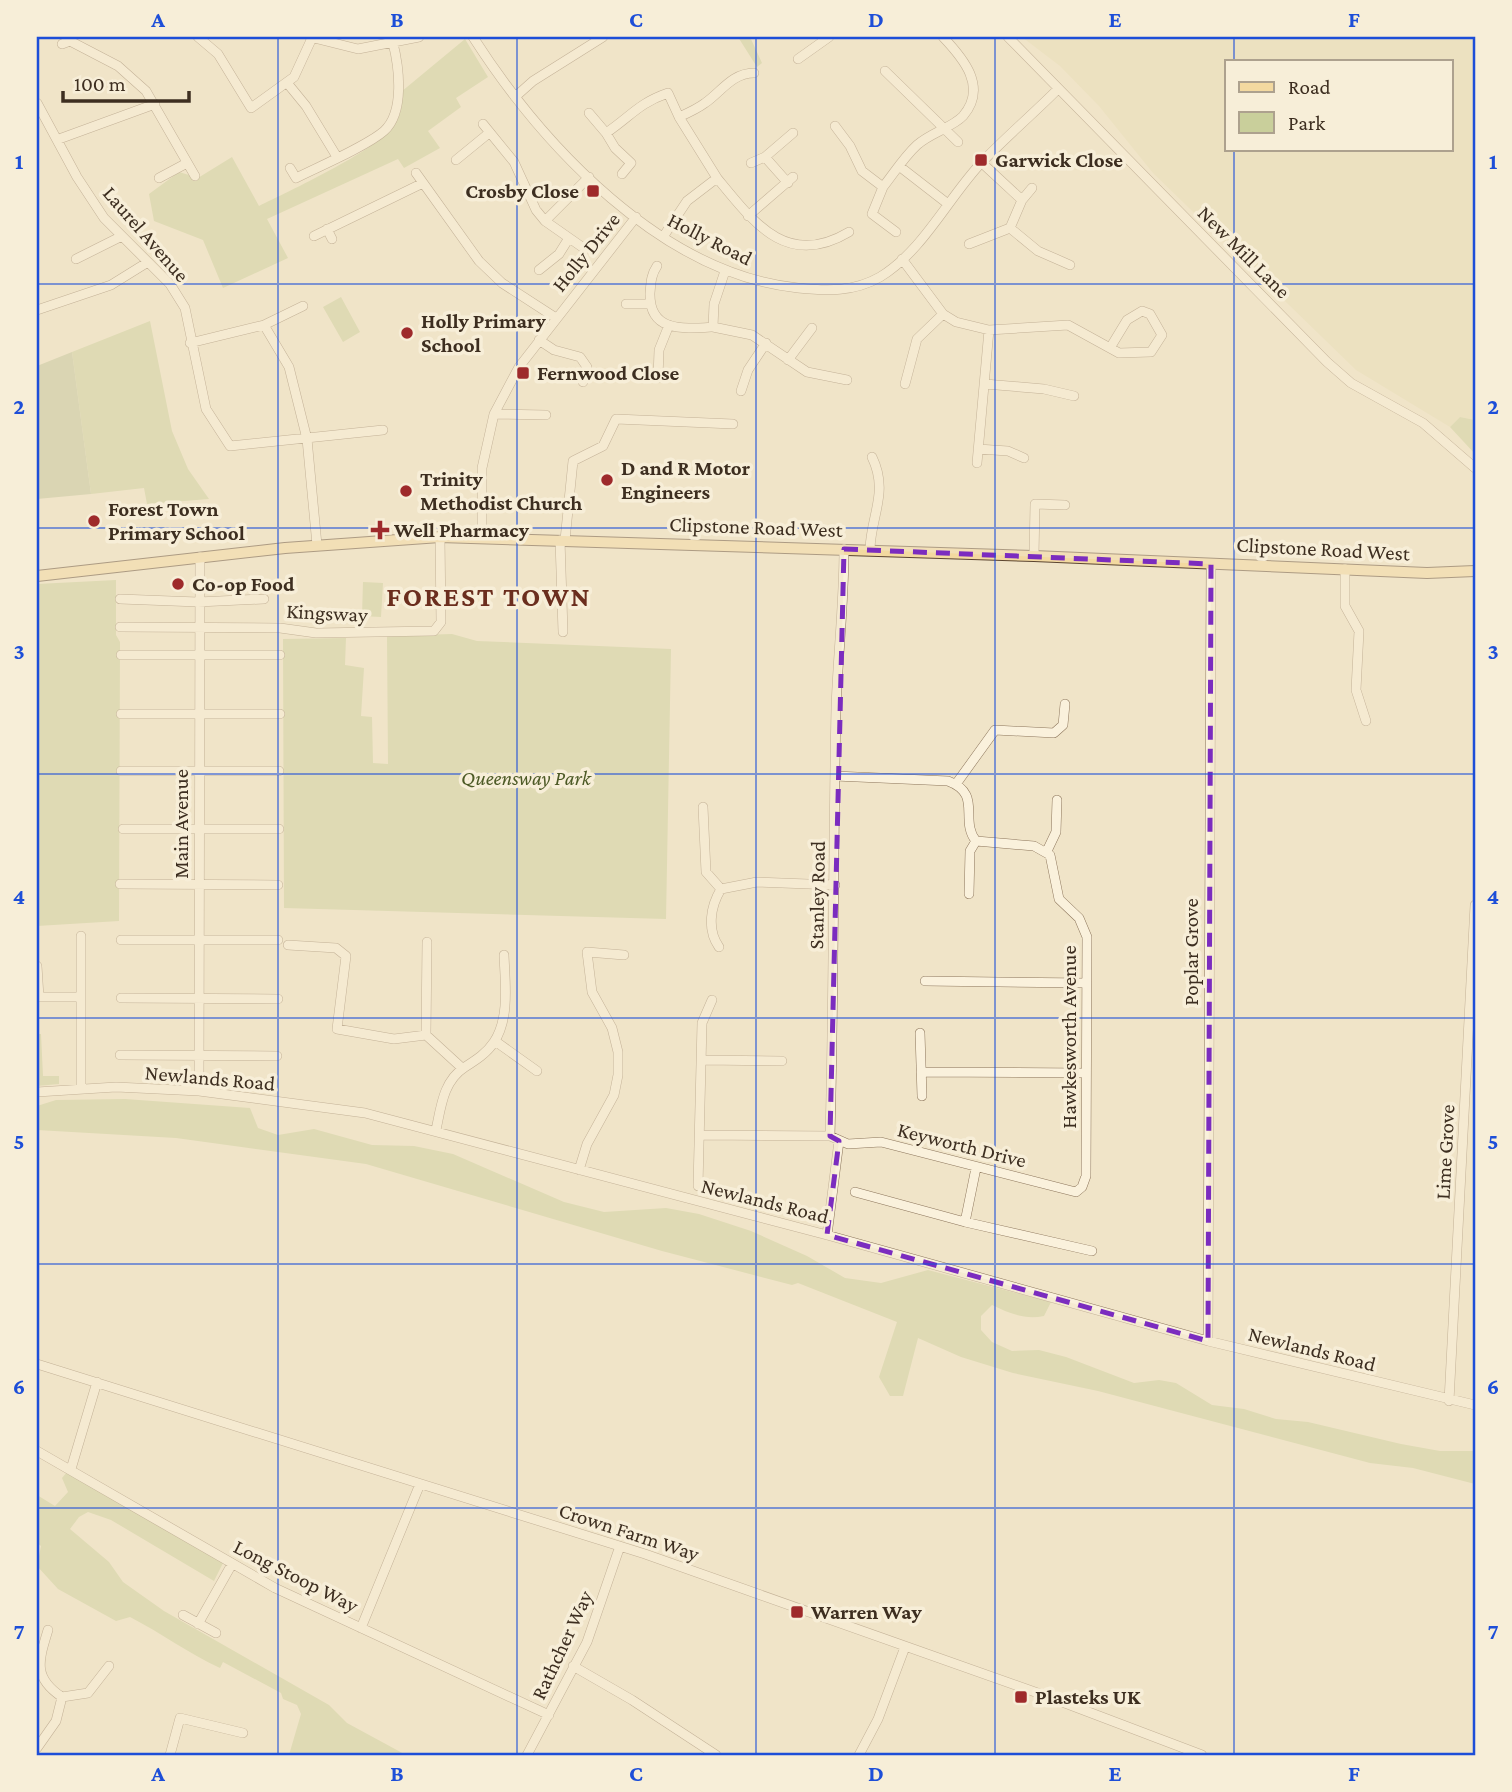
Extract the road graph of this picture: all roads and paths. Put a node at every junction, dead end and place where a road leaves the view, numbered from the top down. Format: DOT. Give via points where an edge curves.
graph roads {
  1 [pos="198,37"];
  2 [pos="311,37"];
  3 [pos="419,37"];
  4 [pos="473,37"];
  5 [pos="603,37"];
  6 [pos="830,37"];
  7 [pos="943,37"];
  8 [pos="1008,37"];
  9 [pos="371,41"];
  10 [pos="393,43"];
  11 [pos="62,44"];
  12 [pos="798,59"];
  13 [pos="885,71"];
  14 [pos="754,73"];
  15 [pos="288,84"];
  16 [pos="1058,89"];
  17 [pos="515,97"];
  18 [pos="37,103"];
  19 [pos="155,104"];
  20 [pos="589,113"];
  21 [pos="679,117"];
  22 [pos="483,124"];
  23 [pos="835,126"];
  24 [pos="941,127"];
  25 [pos="489,132"];
  26 [pos="606,133"];
  27 [pos="793,133"];
  28 [pos="59,139"];
  29 [pos="958,142"];
  30 [pos="337,157"];
  31 [pos="765,157"];
  32 [pos="456,160"];
  33 [pos="187,163"];
  34 [pos="751,163"];
  35 [pos="982,163"];
  36 [pos="899,166"];
  37 [pos="290,168"];
  38 [pos="416,173"];
  39 [pos="622,174"];
  40 [pos="195,176"];
  41 [pos="589,177"];
  42 [pos="159,178"];
  43 [pos="717,178"];
  44 [pos="423,183"];
  45 [pos="883,187"];
  46 [pos="1032,188"];
  47 [pos="1022,200"];
  48 [pos="948,204"];
  49 [pos="748,215"];
  50 [pos="636,217"];
  51 [pos="545,221"];
  52 [pos="1010,228"];
  53 [pos="327,229"];
  54 [pos="849,232"];
  55 [pos="896,232"];
  56 [pos="122,236"];
  57 [pos="314,236"];
  58 [pos="663,237"];
  59 [pos="569,238"];
  60 [pos="332,239"];
  61 [pos="969,244"];
  62 [pos="585,249"];
  63 [pos="76,259"];
  64 [pos="902,259"];
  65 [pos="148,262"];
  66 [pos="1070,265"];
  67 [pos="657,266"];
  68 [pos="539,270"];
  69 [pos="725,271"];
  70 [pos="626,304"];
  71 [pos="650,304"];
  72 [pos="303,306"];
  73 [pos="37,310"];
  74 [pos="943,314"];
  75 [pos="556,318"];
  76 [pos="264,325"];
  77 [pos="669,325"];
  78 [pos="713,327"];
  79 [pos="812,328"];
  80 [pos="989,330"];
  81 [pos="539,340"];
  82 [pos="190,343"];
  83 [pos="766,343"];
  84 [pos="1110,348"];
  85 [pos="788,360"];
  86 [pos="658,378"];
  87 [pos="847,380"];
  88 [pos="583,382"];
  89 [pos="905,384"];
  90 [pos="985,384"];
  91 [pos="741,391"];
  92 [pos="1074,396"];
  93 [pos="494,414"];
  94 [pos="546,415"];
  95 [pos="733,424"];
  96 [pos="383,430"];
  97 [pos="307,439"];
  98 [pos="978,449"];
  99 [pos="872,457"];
  100 [pos="1024,458"];
  101 [pos="977,463"];
  102 [pos="1475,468"];
  103 [pos="1065,505"];
  104 [pos="440,537"];
  105 [pos="482,537"];
  106 [pos="562,540"];
  107 [pos="317,545"];
  108 [pos="844,549"];
  109 [pos="870,550"];
  110 [pos="1034,555"];
  111 [pos="200,557"];
  112 [pos="1211,564"];
  113 [pos="1345,569"];
  114 [pos="1475,572"];
  115 [pos="37,576"];
  116 [pos="264,599"];
  117 [pos="120,600"];
  118 [pos="198,602"];
  119 [pos="120,627"];
  120 [pos="198,629"];
  121 [pos="563,632"];
  122 [pos="121,654"];
  123 [pos="198,655"];
  124 [pos="280,655"];
  125 [pos="1065,704"];
  126 [pos="121,714"];
  127 [pos="280,714"];
  128 [pos="198,715"];
  129 [pos="1366,721"];
  130 [pos="121,771"];
  131 [pos="198,771"];
  132 [pos="279,771"];
  133 [pos="835,776"];
  134 [pos="956,784"];
  135 [pos="1057,800"];
  136 [pos="703,807"];
  137 [pos="198,828"];
  138 [pos="123,829"];
  139 [pos="279,829"];
  140 [pos="976,841"];
  141 [pos="1046,851"];
  142 [pos="120,884"];
  143 [pos="198,884"];
  144 [pos="278,885"];
  145 [pos="835,885"];
  146 [pos="721,890"];
  147 [pos="969,894"];
  148 [pos="1475,905"];
  149 [pos="80,936"];
  150 [pos="121,940"];
  151 [pos="198,940"];
  152 [pos="278,940"];
  153 [pos="427,942"];
  154 [pos="288,945"];
  155 [pos="719,947"];
  156 [pos="504,955"];
  157 [pos="624,955"];
  158 [pos="37,966"];
  159 [pos="925,981"];
  160 [pos="1086,983"];
  161 [pos="38,997"];
  162 [pos="81,997"];
  163 [pos="121,998"];
  164 [pos="198,999"];
  165 [pos="278,999"];
  166 [pos="712,1000"];
  167 [pos="920,1033"];
  168 [pos="426,1035"];
  169 [pos="495,1041"];
  170 [pos="120,1055"];
  171 [pos="199,1056"];
  172 [pos="277,1056"];
  173 [pos="703,1060"];
  174 [pos="782,1061"];
  175 [pos="462,1068"];
  176 [pos="537,1071"];
  177 [pos="921,1072"];
  178 [pos="1085,1073"];
  179 [pos="81,1088"];
  180 [pos="199,1091"];
  181 [pos="37,1092"];
  182 [pos="922,1096"];
  183 [pos="436,1130"];
  184 [pos="701,1135"];
  185 [pos="830,1136"];
  186 [pos="839,1141"];
  187 [pos="976,1168"];
  188 [pos="579,1170"];
  189 [pos="698,1185"];
  190 [pos="855,1192"];
  191 [pos="1076,1192"];
  192 [pos="965,1222"];
  193 [pos="827,1235"];
  194 [pos="1091,1251"];
  195 [pos="1208,1341"];
  196 [pos="37,1363"];
  197 [pos="97,1382"];
  198 [pos="1449,1401"];
  199 [pos="1475,1405"];
  200 [pos="37,1451"];
  201 [pos="71,1469"];
  202 [pos="420,1484"];
  203 [pos="620,1546"];
  204 [pos="232,1564"];
  205 [pos="183,1615"];
  206 [pos="198,1623"];
  207 [pos="361,1628"];
  208 [pos="48,1630"];
  209 [pos="216,1633"];
  210 [pos="905,1647"];
  211 [pos="109,1666"];
  212 [pos="573,1666"];
  213 [pos="62,1697"];
  214 [pos="549,1715"];
  215 [pos="243,1733"];
  216 [pos="37,1748"];
  217 [pos="170,1755"];
  218 [pos="527,1755"];
  219 [pos="716,1755"];
  220 [pos="859,1755"];
  221 [pos="1202,1755"];
  1 -- 15 [label="street" via="218,54 251,108"];
  2 -- 9 [label="street" via="349,48"];
  2 -- 15 [label="street"];
  3 -- 10 [label="street"];
  4 -- 17 [label="street, Holly Road"];
  5 -- 17 [label="street"];
  6 -- 12 [label="street"];
  7 -- 24 [label="street" via="967,63 973,82 963,116"];
  8 -- 16 [label="street, New Mill Lane"];
  9 -- 10 [label="street"];
  10 -- 30 [label="street" via="399,68 392,119 383,131"];
  11 -- 19 [label="street" via="70,41 118,66"];
  13 -- 24 [label="street"];
  14 -- 21 [label="street" via="727,83 702,106"];
  15 -- 30 [label="street"];
  16 -- 35 [label="street, Holly Road"];
  16 -- 102 [label="street, New Mill Lane" via="1327,362 1351,383 1423,424"];
  17 -- 41 [label="street, Holly Road"];
  18 -- 28 [label="street, Laurel Avenue"];
  19 -- 28 [label="street"];
  19 -- 33 [label="street"];
  20 -- 26 [label="street"];
  21 -- 26 [label="street" via="668,93 645,100"];
  21 -- 43 [label="street"];
  22 -- 25 [label="street"];
  23 -- 45 [label="street" via="862,171"];
  24 -- 29 [label="street"];
  24 -- 36 [label="street"];
  25 -- 32 [label="street"];
  25 -- 51 [label="street" via="514,162"];
  26 -- 39 [label="street" via="631,163"];
  27 -- 31 [label="street"];
  28 -- 56 [label="street, Laurel Avenue" via="77,177"];
  30 -- 37 [label="street" via="296,178"];
  31 -- 34 [label="street"];
  31 -- 49 [label="street" via="790,180"];
  33 -- 40 [label="street"];
  33 -- 42 [label="street"];
  35 -- 47 [label="street"];
  35 -- 48 [label="street, Holly Road"];
  36 -- 45 [label="street"];
  36 -- 48 [label="street"];
  38 -- 44 [label="street"];
  41 -- 50 [label="street, Holly Road"];
  41 -- 51 [label="street"];
  43 -- 49 [label="street"];
  43 -- 58 [label="street" via="687,201"];
  44 -- 53 [label="street"];
  44 -- 75 [label="street" via="479,261 502,283"];
  45 -- 55 [label="street" via="872,214"];
  46 -- 47 [label="street"];
  47 -- 52 [label="street"];
  48 -- 64 [label="street, Holly Road"];
  49 -- 54 [label="street" via="783,242 800,246 821,246"];
  50 -- 58 [label="street, Holly Road"];
  50 -- 75 [label="street, Holly Drive"];
  51 -- 59 [label="street"];
  52 -- 61 [label="street"];
  52 -- 66 [label="street" via="1038,251"];
  53 -- 57 [label="street"];
  53 -- 60 [label="street"];
  56 -- 63 [label="street"];
  56 -- 65 [label="street, Laurel Avenue"];
  58 -- 69 [label="street, Holly Road"];
  59 -- 62 [label="street"];
  59 -- 68 [label="street" via="559,254"];
  64 -- 69 [label="street, Holly Road" via="862,286 840,290 778,286"];
  64 -- 74 [label="street"];
  65 -- 73 [label="street" via="111,285"];
  65 -- 82 [label="street, Laurel Avenue" via="185,308"];
  67 -- 71 [label="street"];
  69 -- 78 [label="street" via="714,304"];
  70 -- 71 [label="street"];
  71 -- 77 [label="street" via="656,318"];
  72 -- 76 [label="street"];
  74 -- 80 [label="street"];
  74 -- 89 [label="street" via="918,339"];
  75 -- 81 [label="street, Holly Drive"];
  76 -- 82 [label="street"];
  76 -- 97 [label="street" via="289,367"];
  77 -- 78 [label="street"];
  77 -- 86 [label="street" via="659,350"];
  78 -- 83 [label="street" via="752,335"];
  79 -- 85 [label="street"];
  80 -- 84 [label="street" via="1068,325"];
  80 -- 90 [label="street"];
  81 -- 88 [label="street" via="580,357 587,367"];
  81 -- 93 [label="street, Holly Drive" via="511,379"];
  82 -- 97 [label="street, Laurel Avenue" via="206,409 230,446"];
  83 -- 85 [label="street"];
  83 -- 91 [label="street"];
  84 -- 84 [label="street" via="1126,355 1151,352 1162,335 1150,314 1142,311 1127,320"];
  85 -- 87 [label="street" via="816,375"];
  90 -- 92 [label="street"];
  90 -- 98 [label="street"];
  93 -- 94 [label="street"];
  93 -- 105 [label="street, Holly Drive" via="482,468"];
  95 -- 106 [label="street" via="616,419 603,446 573,461"];
  96 -- 97 [label="street, Laurel Avenue"];
  97 -- 107 [label="street"];
  98 -- 100 [label="street" via="1008,451"];
  98 -- 101 [label="street"];
  99 -- 109 [label="street" via="879,472 879,507"];
  103 -- 110 [label="street" via="1035,504"];
  104 -- 105 [label="main road, Clipstone Road West"];
  104 -- 107 [label="main road, Clipstone Road West"];
  104 -- 120 [label="street, Kingsway" via="440,622 434,631"];
  105 -- 106 [label="main road, Clipstone Road West"];
  106 -- 108 [label="main road, Clipstone Road West"];
  106 -- 121 [label="street"];
  107 -- 111 [label="main road, Clipstone Road West"];
  108 -- 109 [label="main road, Clipstone Road West"];
  108 -- 133 [label="street, Stanley Road"];
  109 -- 110 [label="main road, Clipstone Road West"];
  110 -- 112 [label="main road, Clipstone Road West"];
  111 -- 115 [label="main road, Clipstone Road West"];
  111 -- 118 [label="street, Main Avenue"];
  112 -- 113 [label="main road, Clipstone Road West"];
  112 -- 195 [label="street, Poplar Grove"];
  113 -- 114 [label="main road, Clipstone Road West"];
  113 -- 129 [label="street" via="1345,606 1359,631 1356,690"];
  116 -- 118 [label="street"];
  117 -- 118 [label="street"];
  118 -- 120 [label="street, Main Avenue"];
  119 -- 120 [label="street, Kingsway"];
  120 -- 123 [label="street, Main Avenue"];
  122 -- 123 [label="street"];
  123 -- 124 [label="street"];
  123 -- 128 [label="street, Main Avenue"];
  125 -- 134 [label="street" via="1063,725 1054,733 1001,729 991,733"];
  126 -- 128 [label="street"];
  127 -- 128 [label="street"];
  128 -- 131 [label="street, Main Avenue"];
  130 -- 131 [label="street"];
  131 -- 132 [label="street"];
  131 -- 137 [label="street, Main Avenue"];
  133 -- 134 [label="street" via="940,779"];
  133 -- 145 [label="street, Stanley Road"];
  134 -- 140 [label="street" via="968,797 970,831"];
  135 -- 141 [label="street" via="1056,832"];
  136 -- 146 [label="street" via="706,872"];
  137 -- 138 [label="street"];
  137 -- 139 [label="street"];
  137 -- 143 [label="street, Main Avenue"];
  140 -- 141 [label="street"];
  140 -- 147 [label="street" via="970,851"];
  141 -- 160 [label="street, Hawkesworth Avenue" via="1054,862 1059,899 1085,926"];
  142 -- 143 [label="street"];
  143 -- 144 [label="street"];
  143 -- 151 [label="street, Main Avenue"];
  145 -- 146 [label="street" via="757,881"];
  145 -- 185 [label="street, Stanley Road"];
  146 -- 155 [label="street" via="715,898 711,927"];
  148 -- 198 [label="street, Lime Grove"];
  149 -- 162 [label="street"];
  150 -- 151 [label="street"];
  151 -- 152 [label="street"];
  151 -- 164 [label="street, Main Avenue"];
  153 -- 168 [label="street"];
  154 -- 168 [label="street" via="336,947 346,956 337,1029 394,1039"];
  156 -- 169 [label="street" via="505,1006"];
  157 -- 188 [label="street" via="587,952 592,992 612,1028 618,1075 614,1095 587,1144"];
  158 -- 161 [label="street"];
  159 -- 160 [label="street"];
  160 -- 178 [label="street, Hawkesworth Avenue"];
  161 -- 162 [label="street"];
  162 -- 179 [label="street"];
  163 -- 164 [label="street"];
  164 -- 165 [label="street"];
  164 -- 171 [label="street, Main Avenue"];
  166 -- 173 [label="street" via="702,1023"];
  167 -- 177 [label="street"];
  168 -- 175 [label="street"];
  169 -- 175 [label="street"];
  169 -- 176 [label="street"];
  170 -- 171 [label="street"];
  171 -- 172 [label="street"];
  171 -- 180 [label="street, Main Avenue"];
  173 -- 174 [label="street"];
  173 -- 184 [label="street"];
  175 -- 183 [label="street" via="445,1089"];
  177 -- 178 [label="street"];
  177 -- 182 [label="street"];
  178 -- 191 [label="street, Hawkesworth Avenue" via="1086,1176"];
  179 -- 180 [label="street, Newlands Road"];
  179 -- 181 [label="street, Newlands Road"];
  180 -- 183 [label="street, Newlands Road" via="365,1113"];
  183 -- 188 [label="street, Newlands Road"];
  184 -- 185 [label="street"];
  184 -- 189 [label="street"];
  185 -- 186 [label="street"];
  186 -- 187 [label="street, Keyworth Drive" via="881,1142"];
  186 -- 193 [label="street"];
  187 -- 191 [label="street, Keyworth Drive"];
  187 -- 192 [label="street"];
  188 -- 193 [label="street, Newlands Road"];
  190 -- 192 [label="street"];
  192 -- 194 [label="street"];
  193 -- 195 [label="street, Newlands Road"];
  195 -- 198 [label="street, Newlands Road"];
  196 -- 197 [label="street, Crown Farm Way"];
  197 -- 201 [label="street"];
  197 -- 202 [label="street, Crown Farm Way"];
  198 -- 199 [label="street, Newlands Road"];
  200 -- 201 [label="street, Long Stoop Way"];
  201 -- 204 [label="street, Long Stoop Way"];
  202 -- 203 [label="street, Crown Farm Way"];
  202 -- 207 [label="street"];
  203 -- 210 [label="street, Crown Farm Way"];
  203 -- 212 [label="street, Rathcher Way" via="600,1611"];
  204 -- 206 [label="street"];
  204 -- 207 [label="street, Long Stoop Way"];
  205 -- 206 [label="street"];
  206 -- 209 [label="street"];
  207 -- 214 [label="street, Long Stoop Way"];
  208 -- 213 [label="street" via="38,1663 47,1687"];
  210 -- 220 [label="street"];
  210 -- 221 [label="street, Crown Farm Way"];
  211 -- 213 [label="street" via="88,1693"];
  212 -- 214 [label="street, Rathcher Way"];
  212 -- 219 [label="street"];
  213 -- 216 [label="street" via="56,1721"];
  214 -- 218 [label="street, Rathcher Way"];
  215 -- 217 [label="street" via="180,1717"];
}
